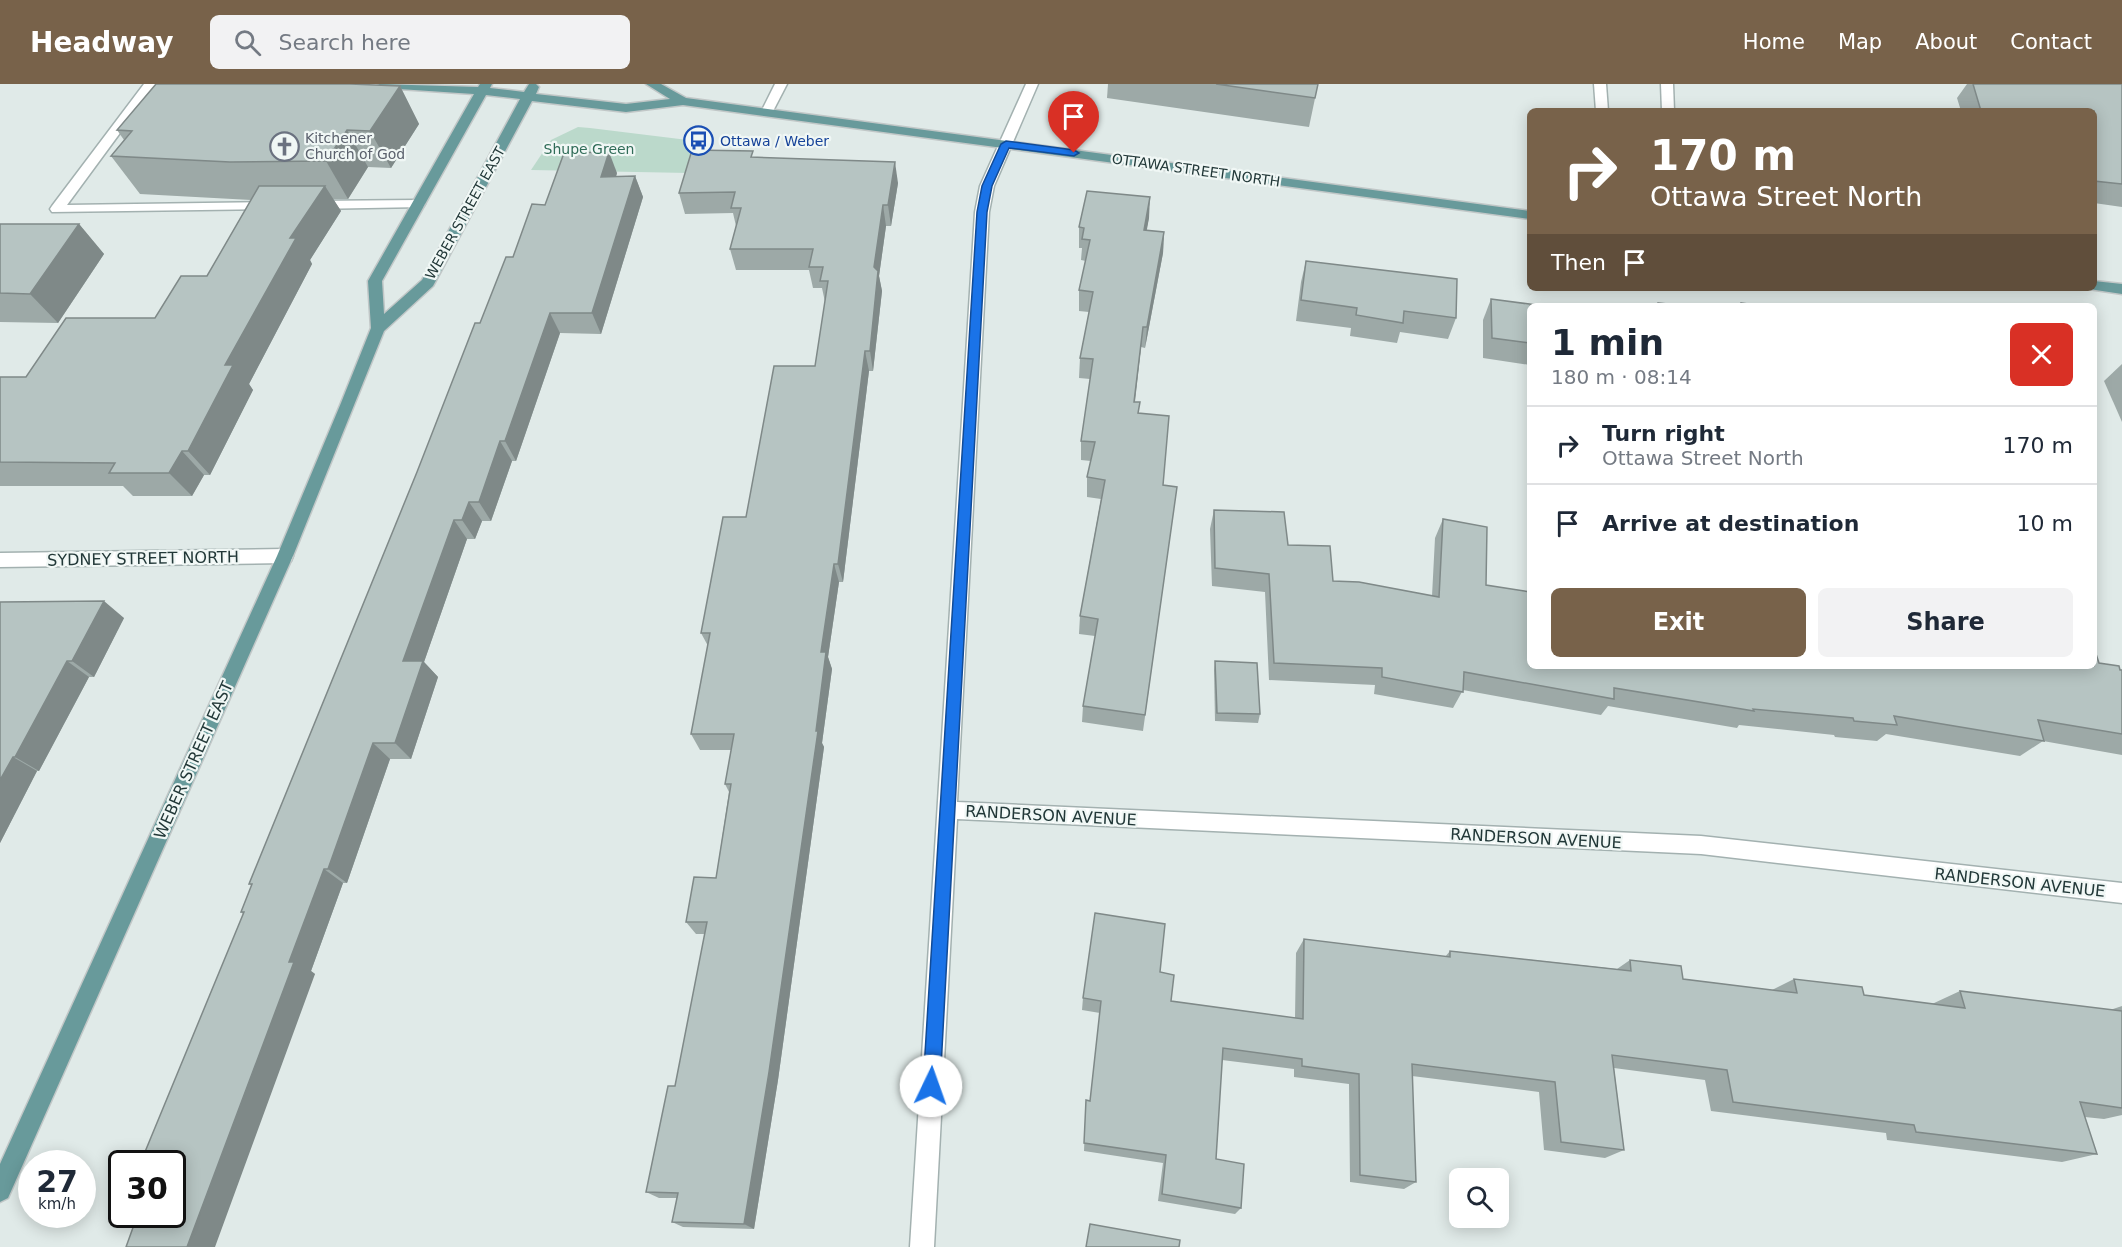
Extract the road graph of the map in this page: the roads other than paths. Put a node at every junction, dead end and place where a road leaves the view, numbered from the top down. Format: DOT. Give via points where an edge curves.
graph roads {
  1 [pos="150,84"];
  2 [pos="384,84"];
  3 [pos="652,84"];
  4 [pos="781,84"];
  5 [pos="1032,84"];
  6 [pos="1600,84"];
  7 [pos="1667,84"];
  8 [pos="484,88"];
  9 [pos="532,90"];
  10 [pos="683,101"];
  11 [pos="1602,108"];
  12 [pos="1668,108"];
  13 [pos="768,111"];
  14 [pos="1006,144"];
  15 [pos="418,204"];
  16 [pos="1527,215"];
  17 [pos="2097,286"];
  18 [pos="2122,289"];
  19 [pos="378,328"];
  20 [pos="285,556"];
  21 [pos="0,560"];
  22 [pos="948,810"];
  23 [pos="2122,893"];
  24 [pos="0,1190"];
  25 [pos="922,1247"];
  1 -- 15 [label="street" via="57,209"];
  2 -- 8 [label="main road, OTTAWA STREET NORTH"];
  3 -- 10 [label="main road, OTTAWA STREET NORTH"];
  4 -- 13 [label="street"];
  5 -- 14 [label="street"];
  6 -- 11 [label="street"];
  7 -- 12 [label="street"];
  8 -- 9 [label="main road, OTTAWA STREET NORTH"];
  8 -- 15 [label="main road, WEBER STREET EAST"];
  9 -- 10 [label="main road, OTTAWA STREET NORTH" via="626,108"];
  9 -- 19 [label="main road, WEBER STREET EAST" via="428,283"];
  10 -- 13 [label="main road, OTTAWA STREET NORTH"];
  13 -- 14 [label="main road, OTTAWA STREET NORTH"];
  14 -- 16 [label="main road, OTTAWA STREET NORTH"];
  14 -- 22 [label="street" via="987,186 982,212"];
  15 -- 19 [label="main road, WEBER STREET EAST" via="375,281"];
  17 -- 18 [label="main road"];
  19 -- 20 [label="main road, WEBER STREET EAST"];
  20 -- 21 [label="street, SYDNEY STREET NORTH"];
  20 -- 24 [label="main road, WEBER STREET EAST"];
  22 -- 23 [label="street, RANDERSON AVENUE" via="1701,845"];
  22 -- 25 [label="street"];
}
